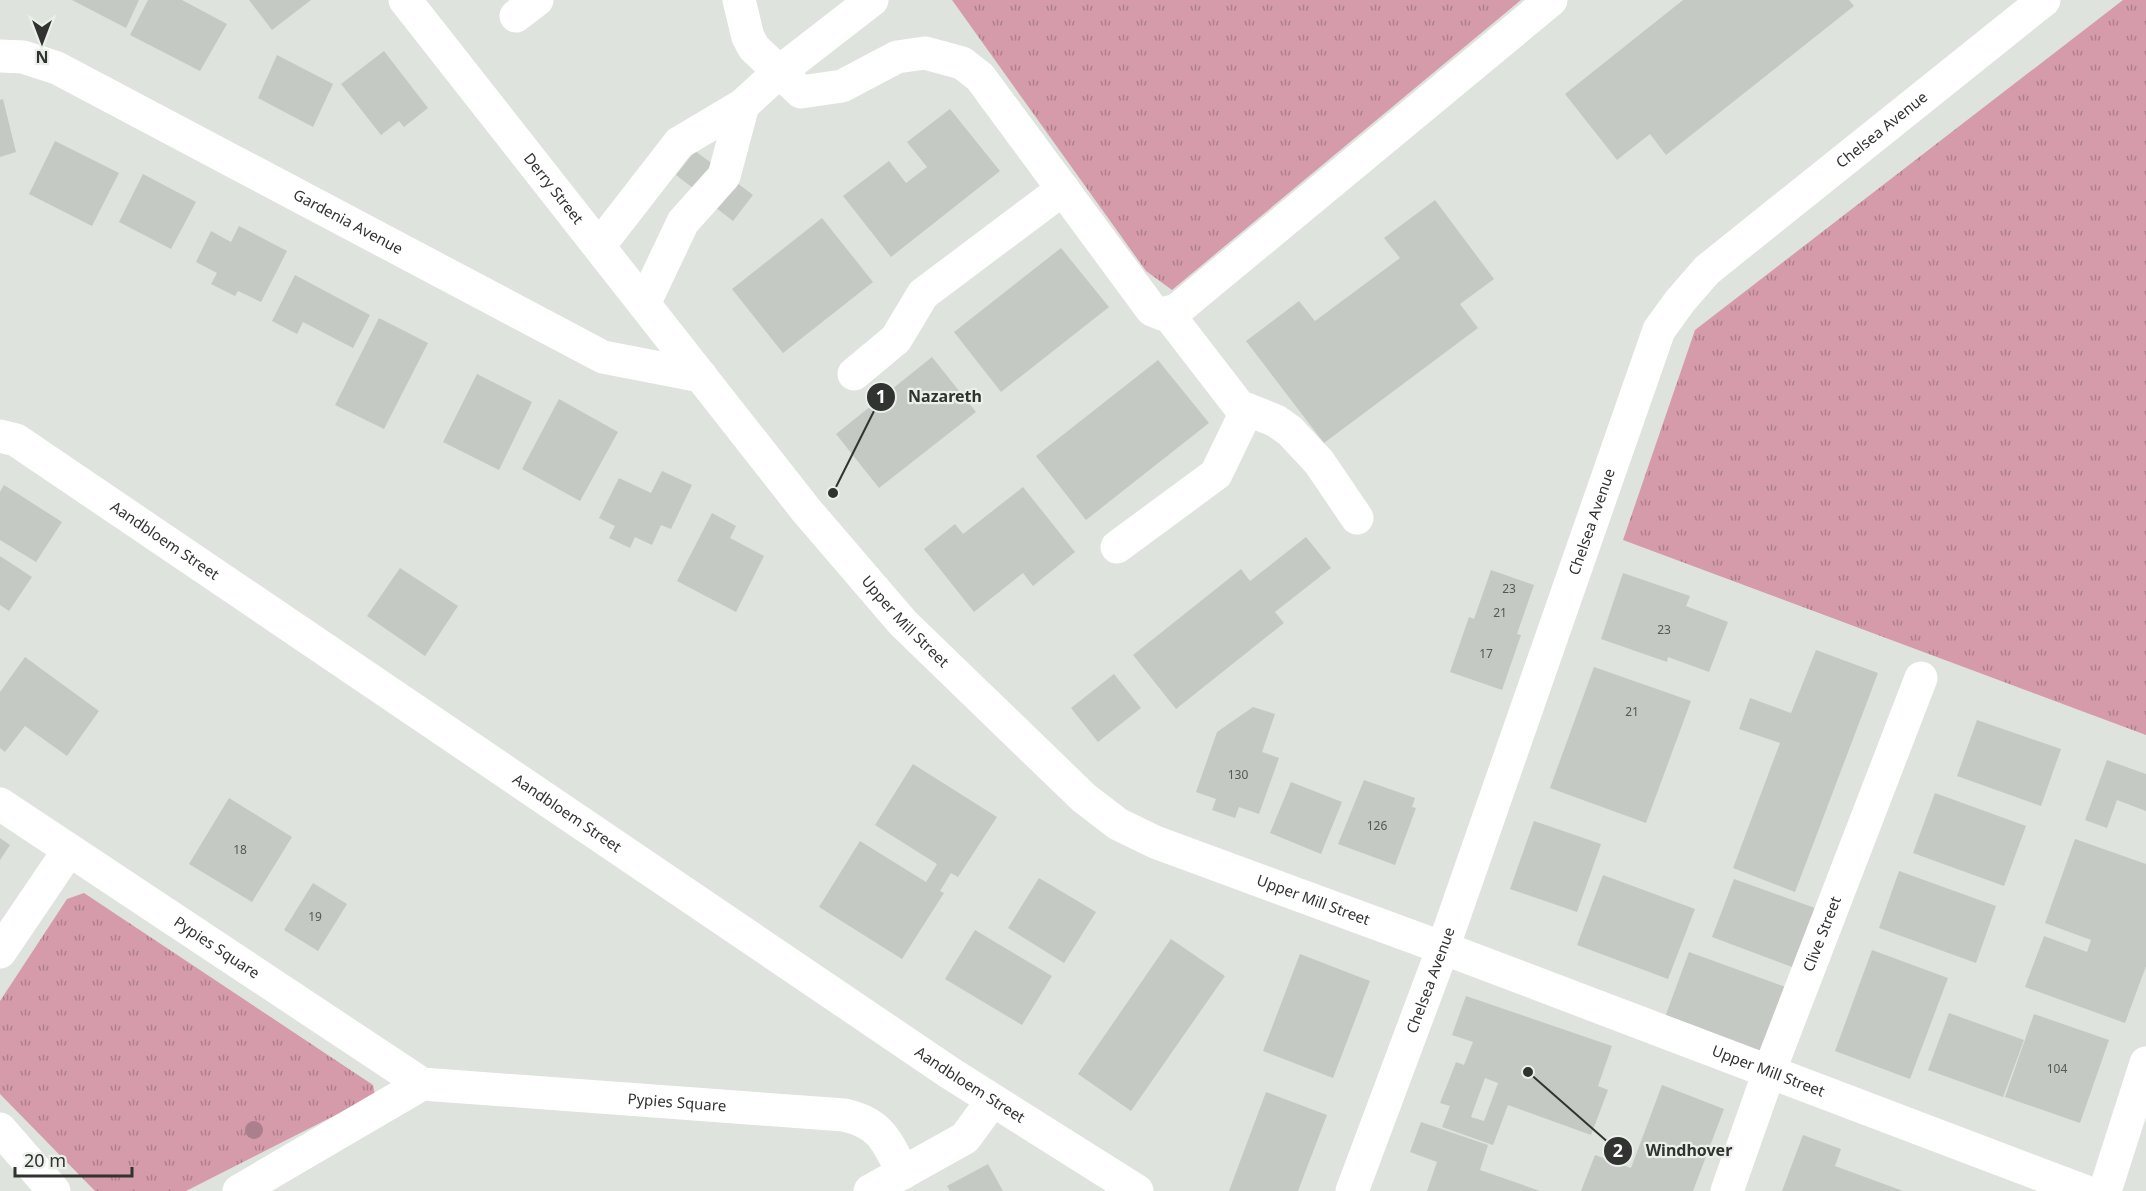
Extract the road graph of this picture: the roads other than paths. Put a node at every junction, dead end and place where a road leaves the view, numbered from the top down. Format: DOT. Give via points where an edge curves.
graph roads {
  1 [pos="405,0"];
  2 [pos="739,0"];
  3 [pos="872,0"];
  4 [pos="1551,0"];
  5 [pos="2044,0"];
  6 [pos="0,56"];
  7 [pos="779,72"];
  8 [pos="743,105"];
  9 [pos="1063,189"];
  10 [pos="599,246"];
  11 [pos="644,304"];
  12 [pos="1168,314"];
  13 [pos="854,374"];
  14 [pos="701,376"];
  15 [pos="1247,410"];
  16 [pos="0,436"];
  17 [pos="1358,518"];
  18 [pos="1117,547"];
  19 [pos="1921,678"];
  20 [pos="0,804"];
  21 [pos="69,850"];
  22 [pos="1443,948"];
  23 [pos="0,952"];
  24 [pos="2146,1063"];
  25 [pos="1769,1072"];
  26 [pos="422,1084"];
  27 [pos="992,1101"];
  28 [pos="0,1129"];
  29 [pos="903,1173"];
  30 [pos="54,1191"];
  31 [pos="239,1191"];
  32 [pos="870,1191"];
  33 [pos="1137,1191"];
  34 [pos="1352,1191"];
  35 [pos="1728,1191"];
  36 [pos="2084,1191"];
  37 [pos="2105,1191"];
  1 -- 10 [label="street, Derry Street"];
  2 -- 7 [label="street" via="754,48"];
  3 -- 7 [label="street"];
  4 -- 12 [label="street"];
  5 -- 22 [label="street, Chelsea Avenue" via="1707,270 1659,330"];
  6 -- 14 [label="street, Gardenia Avenue" via="23,57 57,68 603,357"];
  7 -- 8 [label="street"];
  7 -- 9 [label="street" via="801,92 842,86 897,57 925,53 962,63 980,77"];
  8 -- 10 [label="street" via="679,143"];
  8 -- 11 [label="street" via="724,176 683,222"];
  9 -- 12 [label="street" via="1152,310"];
  9 -- 13 [label="street" via="923,294 896,339"];
  10 -- 11 [label="street, Derry Street"];
  11 -- 14 [label="street, Derry Street"];
  12 -- 15 [label="street" via="1239,406"];
  14 -- 22 [label="street, Upper Mill Street" via="806,510 903,623 1084,798 1118,824 1155,842"];
  15 -- 17 [label="street" via="1290,430 1319,462"];
  15 -- 18 [label="street" via="1216,474"];
  16 -- 27 [label="street, Aandbloem Street" via="16,440"];
  19 -- 25 [label="street, Clive Street"];
  20 -- 21 [label="street, Pypies Square"];
  21 -- 23 [label="street"];
  21 -- 26 [label="street, Pypies Square"];
  22 -- 25 [label="street, Upper Mill Street"];
  22 -- 34 [label="street, Chelsea Avenue"];
  24 -- 37 [label="street"];
  25 -- 35 [label="street, Clive Street"];
  25 -- 36 [label="street, Upper Mill Street"];
  26 -- 29 [label="street, Pypies Square" via="844,1115 863,1119 877,1129 888,1141"];
  26 -- 31 [label="street"];
  27 -- 29 [label="street" via="965,1138"];
  27 -- 33 [label="street, Aandbloem Street"];
  28 -- 30 [label="street"];
  29 -- 32 [label="street"];
}
